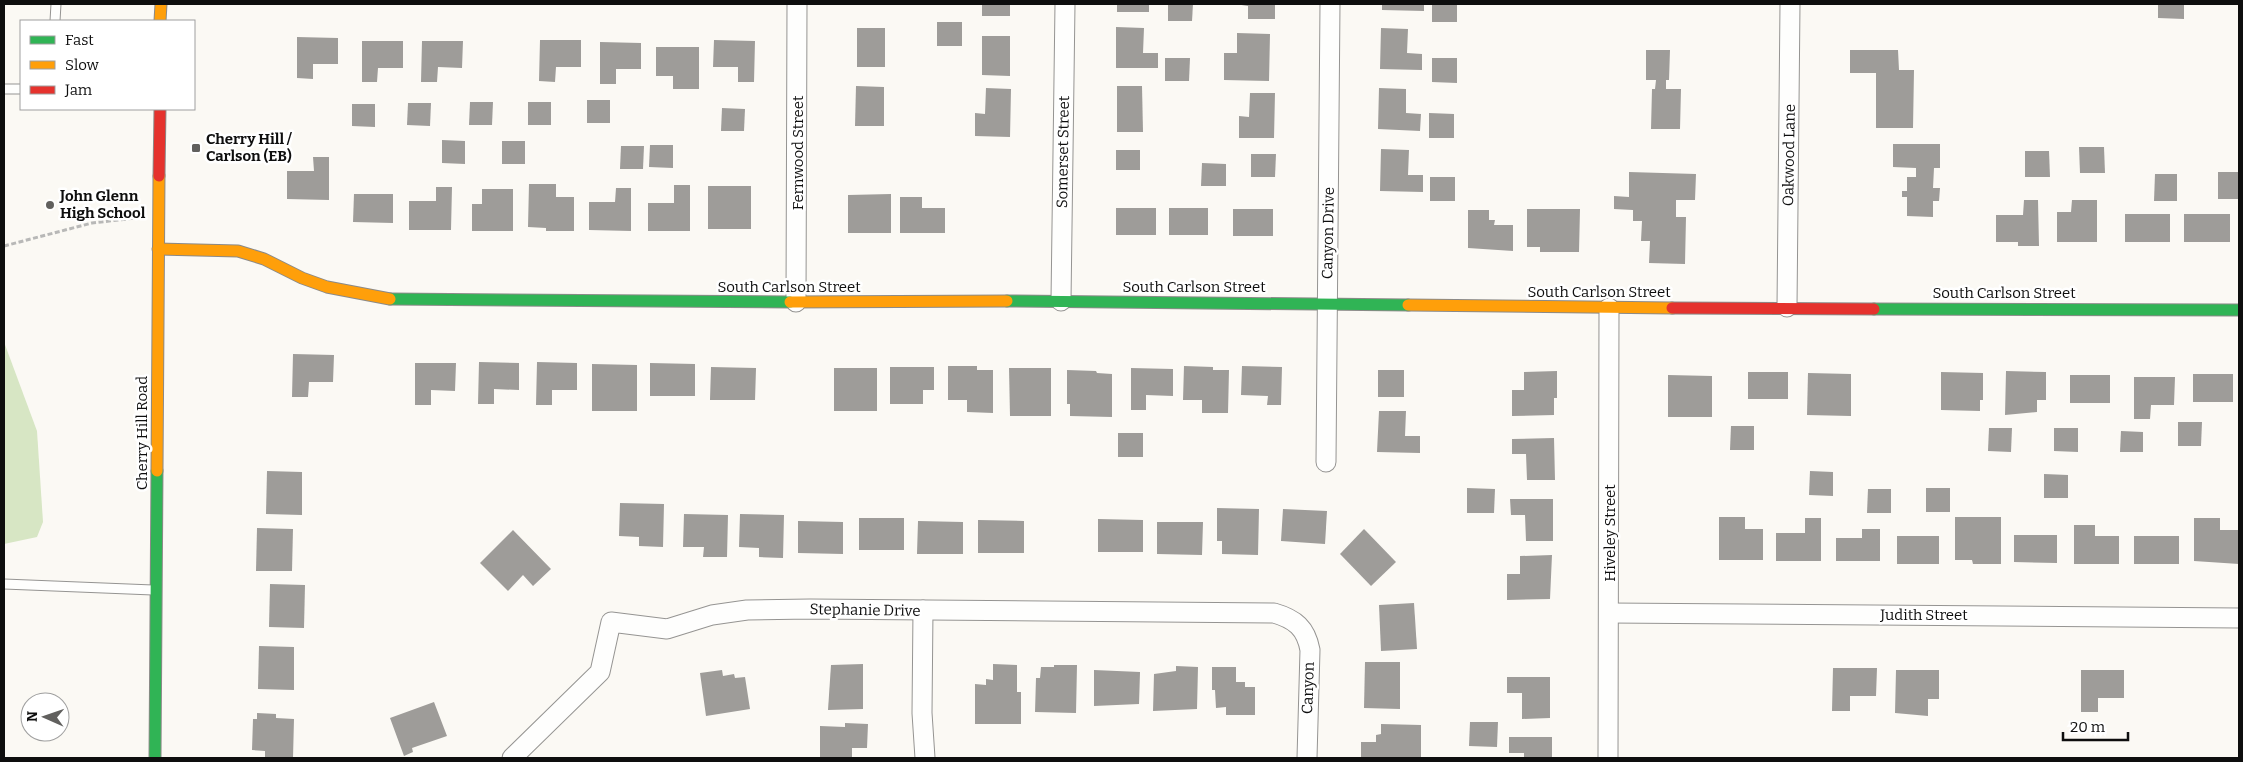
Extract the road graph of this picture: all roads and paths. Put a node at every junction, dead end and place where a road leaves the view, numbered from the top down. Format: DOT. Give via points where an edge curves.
graph roads {
  1 [pos="56,4"];
  2 [pos="160,4"];
  3 [pos="798,4"];
  4 [pos="1065,4"];
  5 [pos="1330,4"];
  6 [pos="1790,4"];
  7 [pos="55,20"];
  8 [pos="160,20"];
  9 [pos="4,89"];
  10 [pos="20,89"];
  11 [pos="160,110"];
  12 [pos="159,215"];
  13 [pos="4,246"];
  14 [pos="158,248"];
  15 [pos="1061,301"];
  16 [pos="796,302"];
  17 [pos="1327,303"];
  18 [pos="1787,307"];
  19 [pos="1610,308"];
  20 [pos="2239,310"];
  21 [pos="1326,462"];
  22 [pos="4,584"];
  23 [pos="156,590"];
  24 [pos="923,610"];
  25 [pos="1609,613"];
  26 [pos="2239,618"];
  27 [pos="1295,622"];
  28 [pos="155,758"];
  29 [pos="512,758"];
  30 [pos="925,758"];
  31 [pos="1307,758"];
  32 [pos="1608,758"];
  1 -- 7 [label="lane"];
  2 -- 8 [label="street"];
  3 -- 16 [label="street, Fernwood Street"];
  4 -- 15 [label="street, Somerset Street"];
  5 -- 17 [label="street, Canyon Drive"];
  6 -- 18 [label="street, Oakwood Lane"];
  9 -- 10 [label="lane"];
  11 -- 12 [label="street, Cherry Hill Road"];
  12 -- 13 [label="path" via="92,224"];
  12 -- 14 [label="street, Cherry Hill Road"];
  14 -- 16 [label="street, South Carlson Street" via="238,251 327,287 389,299"];
  14 -- 23 [label="street, Cherry Hill Road"];
  15 -- 16 [label="street, South Carlson Street"];
  15 -- 17 [label="street, South Carlson Street"];
  17 -- 19 [label="street, South Carlson Street"];
  17 -- 21 [label="street, Canyon Drive"];
  18 -- 19 [label="street, South Carlson Street"];
  18 -- 20 [label="street, South Carlson Street"];
  19 -- 25 [label="street, Hiveley Street"];
  22 -- 23 [label="lane"];
  23 -- 28 [label="street, Cherry Hill Road"];
  24 -- 27 [label="street, Stephanie Drive" via="1274,613"];
  24 -- 29 [label="street, Stephanie Drive" via="747,610 712,615 666,629 611,622 600,672"];
  24 -- 30 [label="street"];
  25 -- 26 [label="street, Judith Street"];
  25 -- 32 [label="street, Hiveley Street"];
  27 -- 31 [label="street, Canyon" via="1308,638 1310,650"];
}
